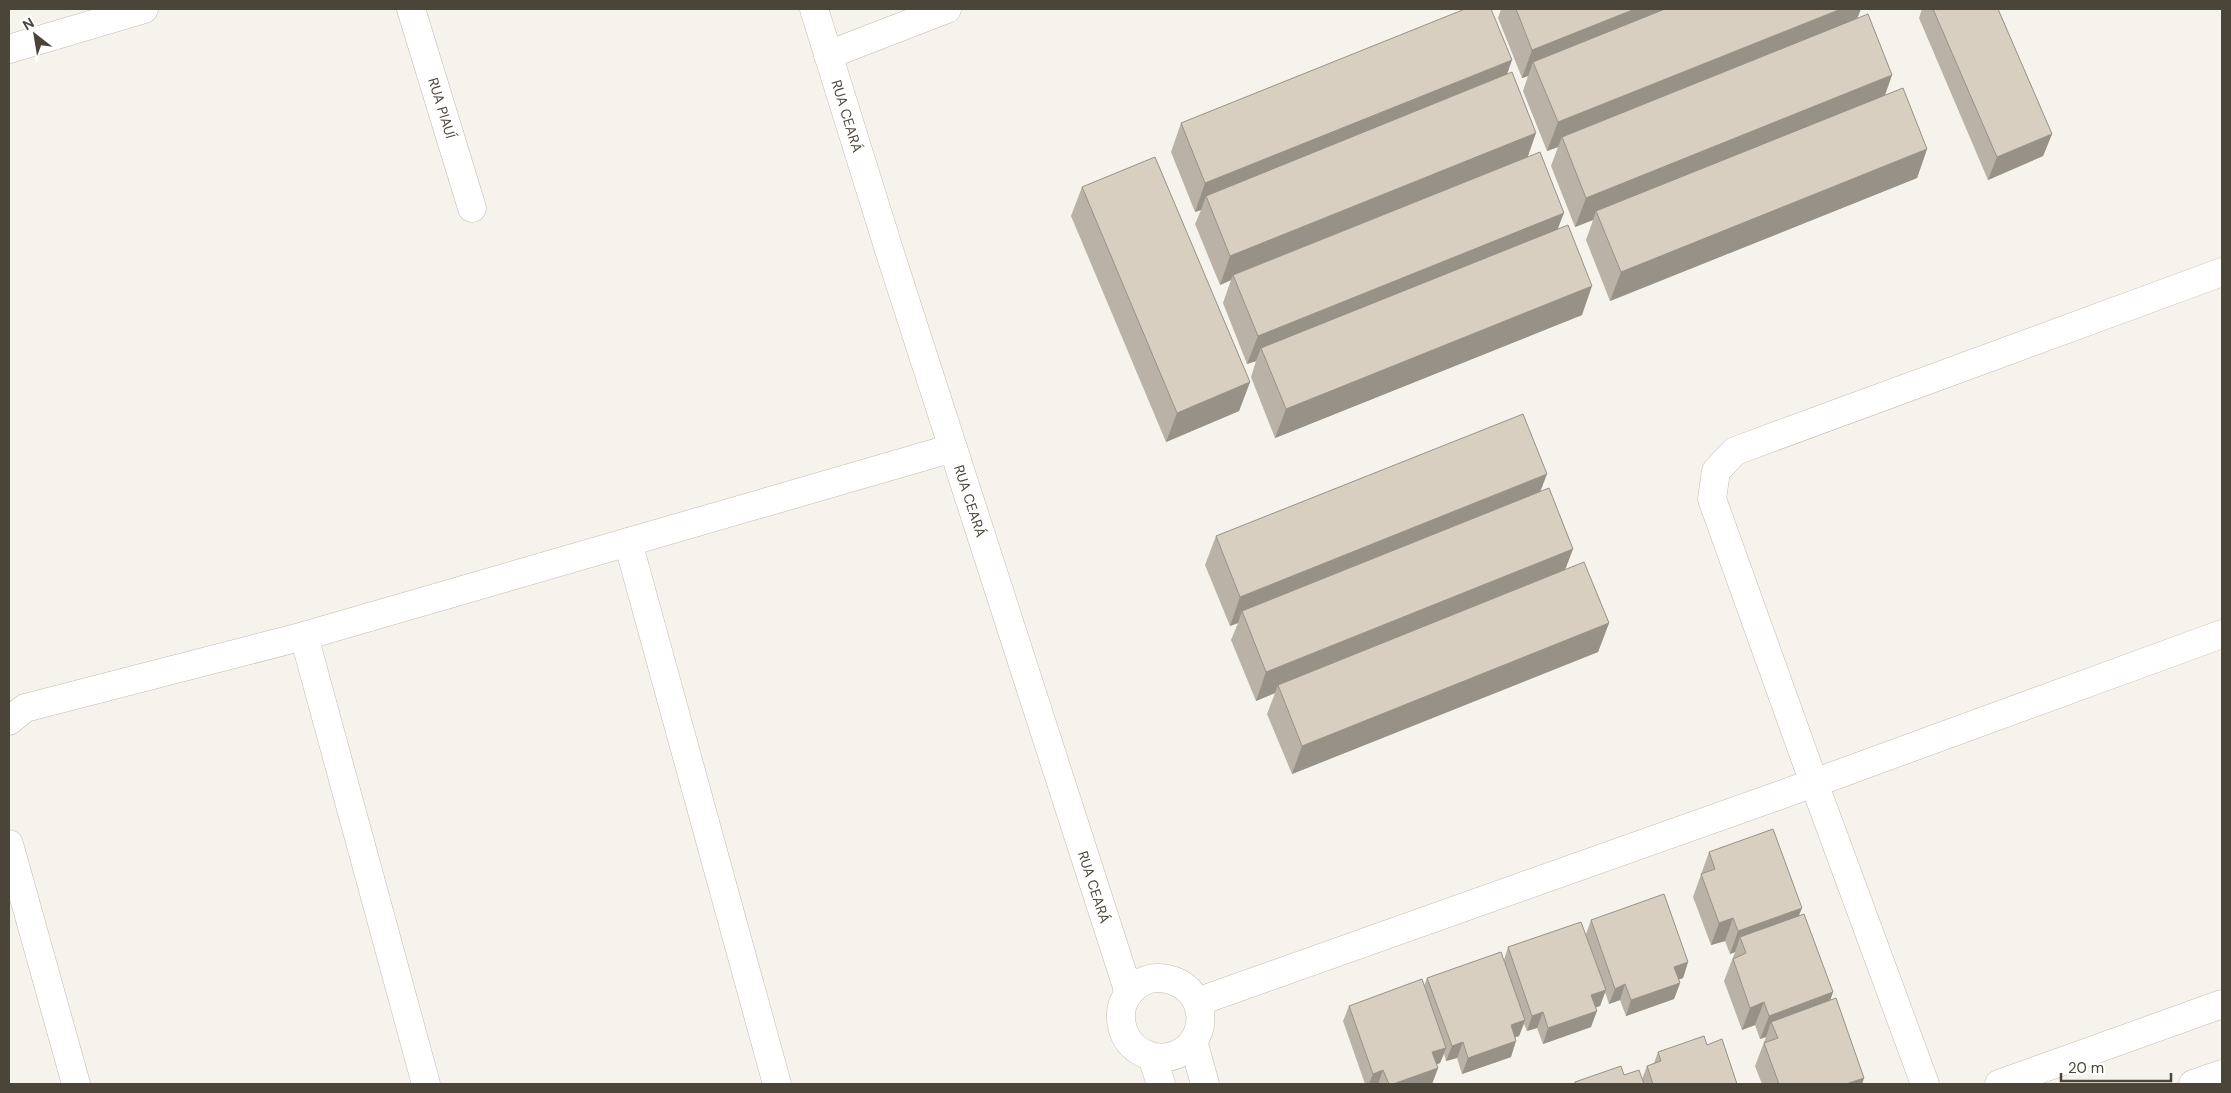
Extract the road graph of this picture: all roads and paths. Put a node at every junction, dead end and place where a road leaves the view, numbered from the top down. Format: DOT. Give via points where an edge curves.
graph roads {
  1 [pos="144,9"];
  2 [pos="412,9"];
  3 [pos="814,9"];
  4 [pos="947,9"];
  5 [pos="9,49"];
  6 [pos="828,56"];
  7 [pos="472,208"];
  8 [pos="2222,272"];
  9 [pos="953,448"];
  10 [pos="628,542"];
  11 [pos="2222,634"];
  12 [pos="304,636"];
  13 [pos="9,721"];
  14 [pos="1814,783"];
  15 [pos="9,844"];
  16 [pos="1129,993"];
  17 [pos="1197,1002"];
  18 [pos="2222,1004"];
  19 [pos="1193,1041"];
  20 [pos="1152,1057"];
  21 [pos="2222,1074"];
  22 [pos="76,1084"];
  23 [pos="426,1084"];
  24 [pos="777,1084"];
  25 [pos="1161,1084"];
  26 [pos="1205,1084"];
  27 [pos="1925,1084"];
  28 [pos="2000,1084"];
  29 [pos="2193,1084"];
  1 -- 5 [label="street"];
  2 -- 7 [label="street, RUA PIAUÍ"];
  3 -- 6 [label="street, RUA CEARÁ"];
  4 -- 6 [label="street"];
  6 -- 9 [label="street, RUA CEARÁ"];
  8 -- 14 [label="street" via="1735,451 1716,471 1712,499"];
  9 -- 10 [label="street"];
  9 -- 16 [label="street, RUA CEARÁ"];
  10 -- 12 [label="street"];
  10 -- 24 [label="street"];
  11 -- 14 [label="street"];
  12 -- 13 [label="street" via="25,708"];
  12 -- 23 [label="street"];
  14 -- 17 [label="street"];
  14 -- 27 [label="street"];
  15 -- 22 [label="street"];
  16 -- 17 [label="street" via="1141,982 1156,978 1172,979 1186,986"];
  16 -- 20 [label="street" via="1122,1007 1121,1023 1126,1038 1138,1050"];
  17 -- 19 [label="street" via="1200,1028"];
  18 -- 28 [label="street"];
  19 -- 20 [label="street" via="1168,1057"];
  19 -- 26 [label="street"];
  20 -- 25 [label="street"];
  21 -- 29 [label="street"];
}
